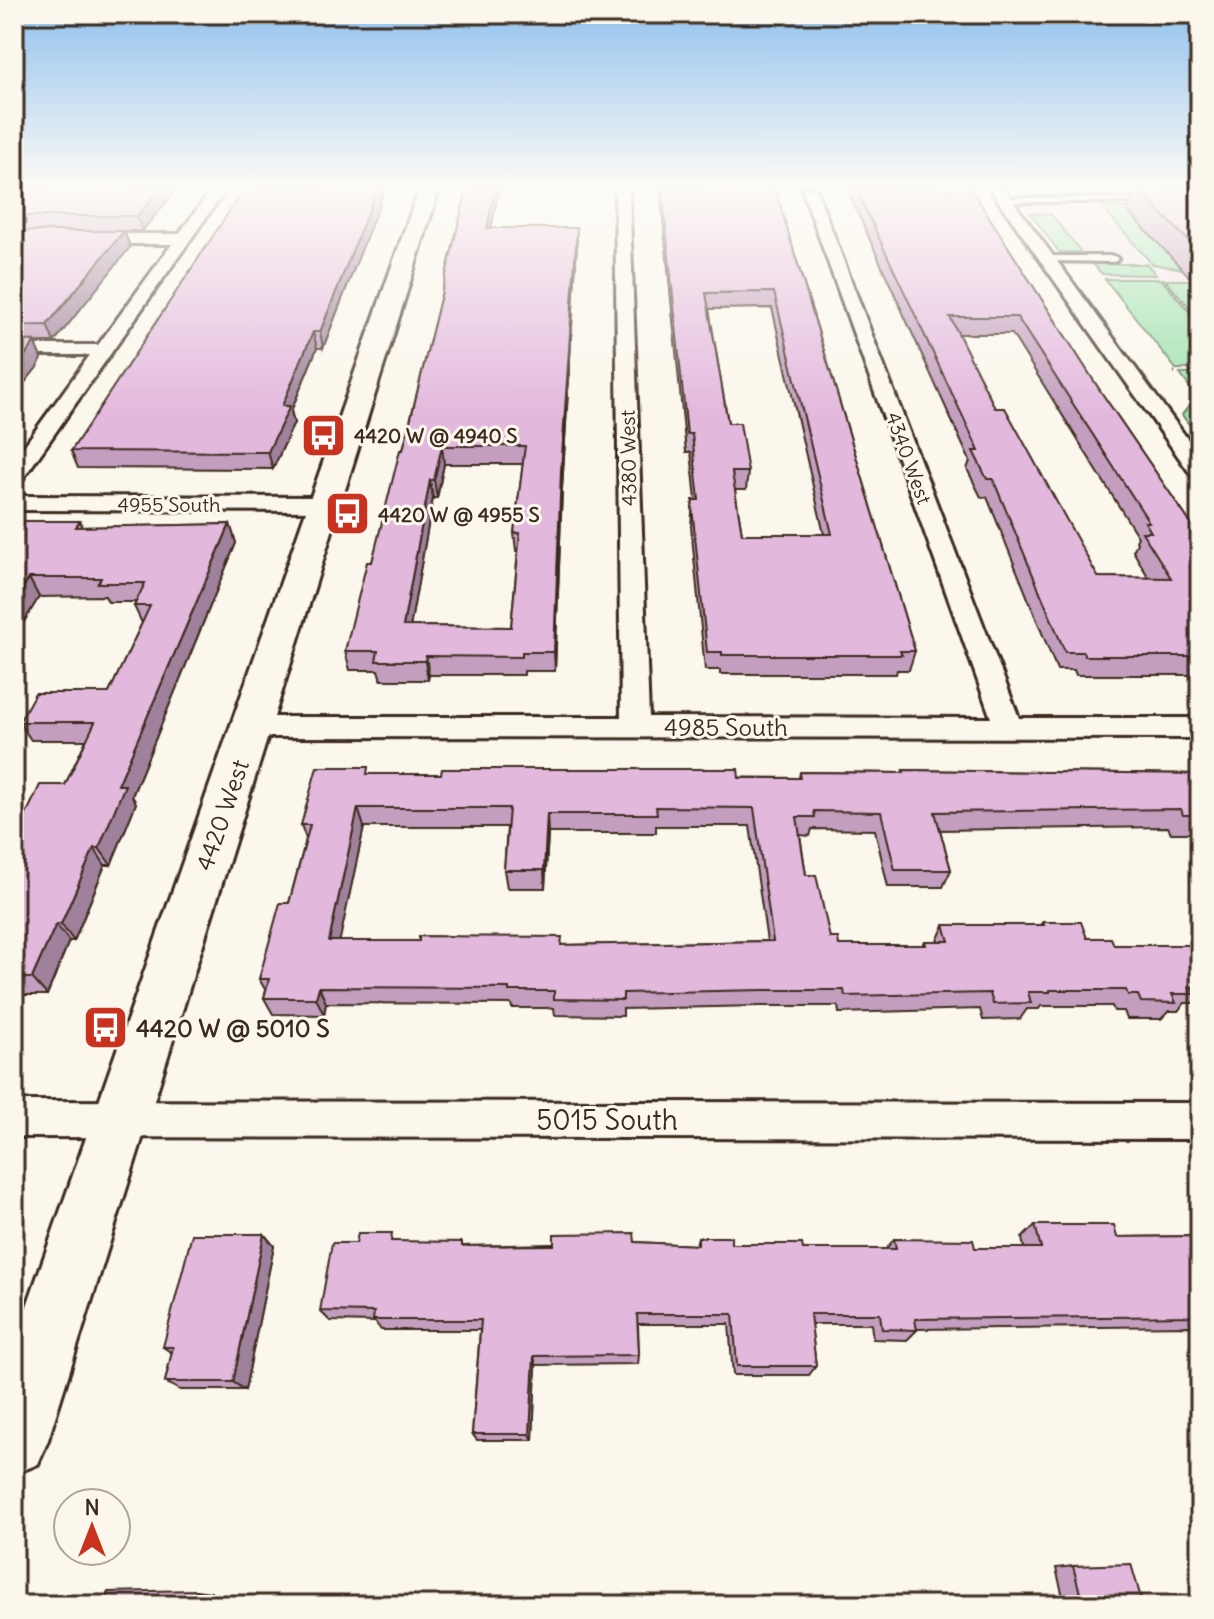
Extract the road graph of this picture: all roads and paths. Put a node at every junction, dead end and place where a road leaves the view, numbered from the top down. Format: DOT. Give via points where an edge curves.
graph roads {
  1 [pos="166,265"];
  2 [pos="404,265"];
  3 [pos="624,265"];
  4 [pos="837,265"];
  5 [pos="1051,265"];
  6 [pos="1163,279"];
  7 [pos="1200,322"];
  8 [pos="14,350"];
  9 [pos="104,350"];
  10 [pos="1200,471"];
  11 [pos="14,475"];
  12 [pos="14,503"];
  13 [pos="325,504"];
  14 [pos="251,727"];
  15 [pos="635,727"];
  16 [pos="1009,728"];
  17 [pos="1200,728"];
  18 [pos="14,1119"];
  19 [pos="119,1120"];
  20 [pos="1200,1121"];
  21 [pos="14,1440"];
  1 -- 9 [label="street"];
  2 -- 13 [label="street, 4420 West"];
  3 -- 15 [label="street, 4380 West"];
  4 -- 16 [label="street, 4340 West"];
  5 -- 10 [label="street"];
  6 -- 7 [label="path"];
  8 -- 9 [label="street"];
  9 -- 11 [label="street"];
  12 -- 13 [label="street, 4955 South"];
  13 -- 14 [label="street, 4420 West"];
  14 -- 15 [label="street, 4985 South"];
  14 -- 19 [label="street, 4420 West"];
  15 -- 16 [label="street, 4985 South"];
  16 -- 17 [label="street, 4985 South"];
  18 -- 19 [label="street, 5015 South"];
  19 -- 20 [label="street, 5015 South"];
  19 -- 21 [label="street, 4420 West"];
}
